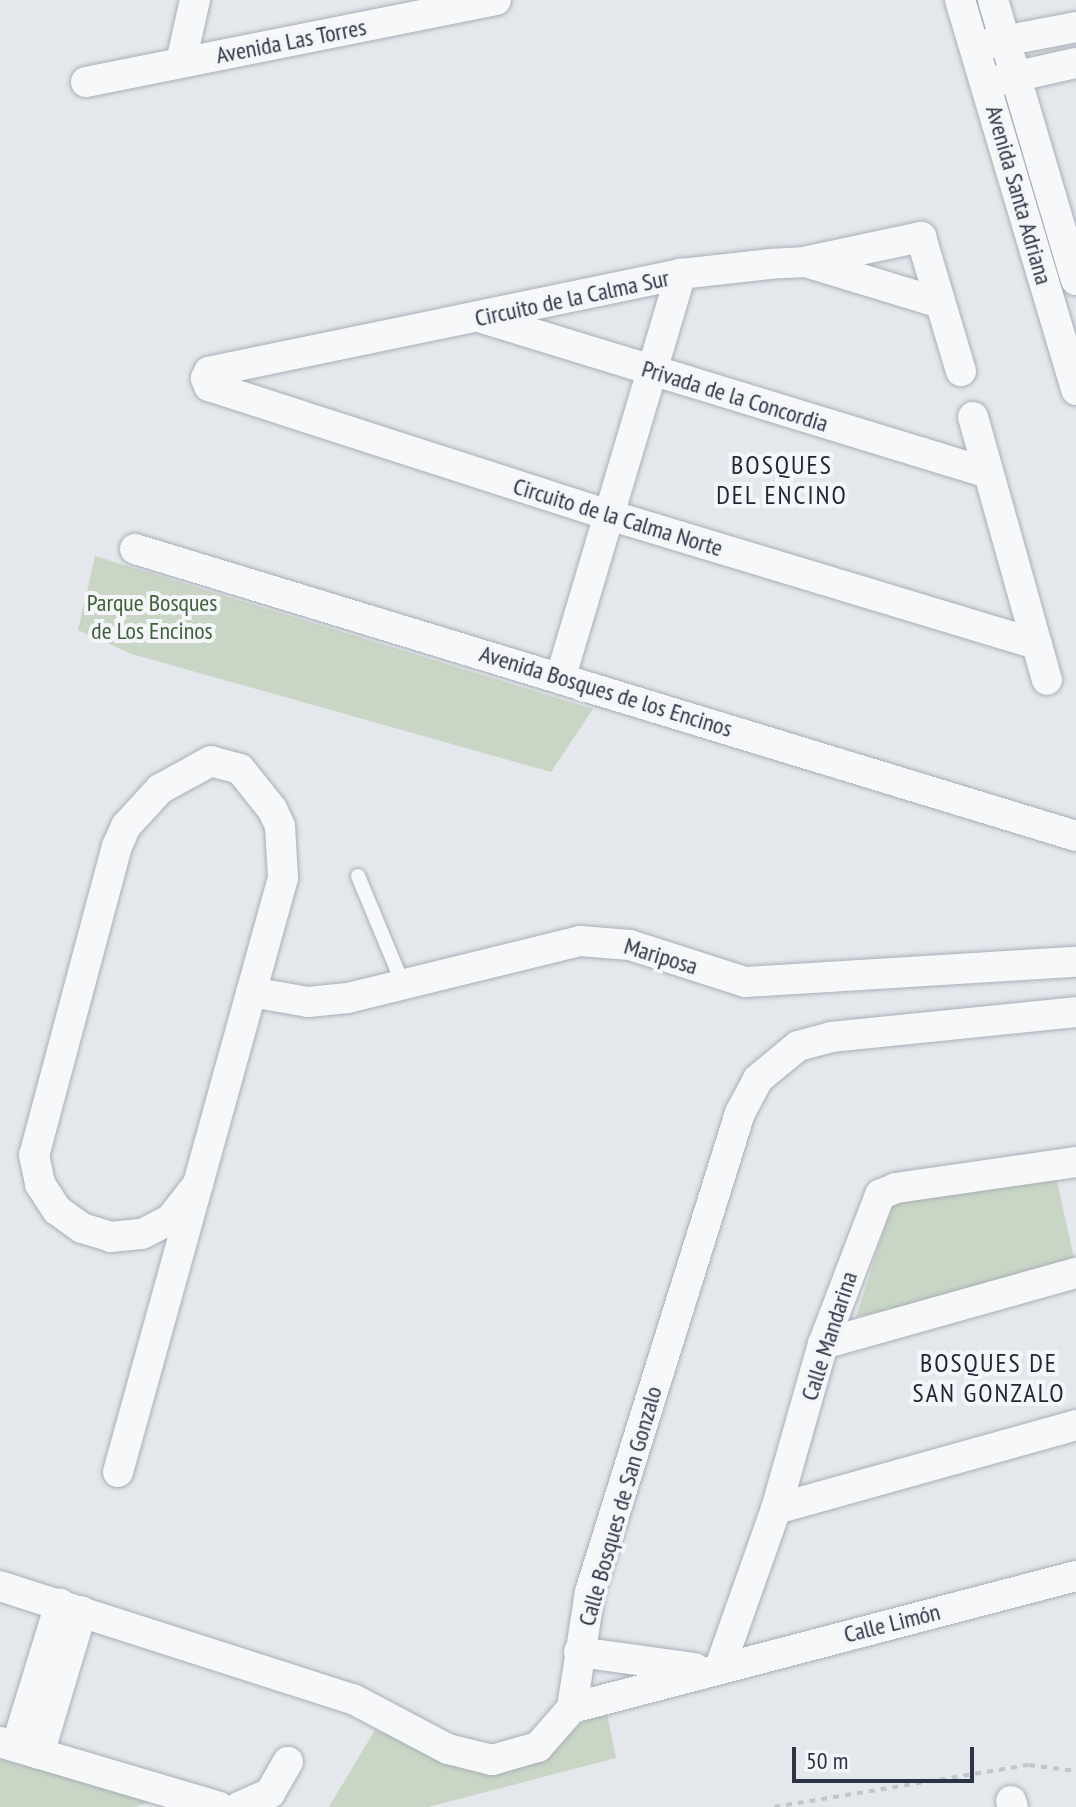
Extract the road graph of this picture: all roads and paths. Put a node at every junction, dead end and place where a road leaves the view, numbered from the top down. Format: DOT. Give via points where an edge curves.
graph roads {
  1 [pos="195,0"];
  2 [pos="491,0"];
  3 [pos="960,0"];
  4 [pos="993,0"];
  5 [pos="444,5"];
  6 [pos="1076,27"];
  7 [pos="1007,39"];
  8 [pos="976,47"];
  9 [pos="181,62"];
  10 [pos="1076,63"];
  11 [pos="1018,75"];
  12 [pos="86,82"];
  13 [pos="987,85"];
  14 [pos="806,262"];
  15 [pos="681,274"];
  16 [pos="1076,280"];
  17 [pos="940,303"];
  18 [pos="483,318"];
  19 [pos="652,370"];
  20 [pos="961,371"];
  21 [pos="206,378"];
  22 [pos="1076,390"];
  23 [pos="973,417"];
  24 [pos="988,473"];
  25 [pos="609,515"];
  26 [pos="135,549"];
  27 [pos="1037,644"];
  28 [pos="561,676"];
  29 [pos="1047,680"];
  30 [pos="1076,836"];
  31 [pos="358,876"];
  32 [pos="1076,962"];
  33 [pos="403,984"];
  34 [pos="251,992"];
  35 [pos="1076,1012"];
  36 [pos="1075,1167"];
  37 [pos="198,1184"];
  38 [pos="1076,1273"];
  39 [pos="823,1344"];
  40 [pos="1076,1425"];
  41 [pos="118,1472"];
  42 [pos="776,1509"];
  43 [pos="1076,1576"];
  44 [pos="0,1586"];
  45 [pos="71,1608"];
  46 [pos="579,1652"];
  47 [pos="714,1669"];
  48 [pos="572,1708"];
  49 [pos="18,1748"];
  50 [pos="288,1762"];
  51 [pos="1076,1771"];
  52 [pos="219,1807"];
  53 [pos="239,1807"];
  54 [pos="774,1807"];
  1 -- 9 [label="street"];
  2 -- 5 [label="street, Avenida Las Torres"];
  3 -- 8 [label="street, Avenida Santa Adriana"];
  4 -- 7 [label="street, Avenida Santa Adriana"];
  5 -- 9 [label="street, Avenida Las Torres"];
  6 -- 7 [label="street"];
  7 -- 8 [label="street"];
  7 -- 11 [label="street, Avenida Santa Adriana"];
  8 -- 13 [label="street, Avenida Santa Adriana"];
  9 -- 12 [label="street, Avenida Las Torres"];
  10 -- 11 [label="street"];
  11 -- 13 [label="street"];
  11 -- 16 [label="street, Avenida Santa Adriana"];
  13 -- 22 [label="street, Avenida Santa Adriana"];
  14 -- 15 [label="street, Circuito de la Calma Sur"];
  14 -- 17 [label="street, Circuito de la Calma Sur"];
  14 -- 17 [label="street" via="921,237"];
  15 -- 18 [label="street, Circuito de la Calma Sur"];
  15 -- 19 [label="street"];
  17 -- 20 [label="street"];
  18 -- 19 [label="street, Privada de la Concordia"];
  18 -- 21 [label="street, Circuito de la Calma Sur" via="209,372"];
  19 -- 24 [label="street, Privada de la Concordia"];
  19 -- 25 [label="street"];
  21 -- 25 [label="street, Circuito de la Calma Norte" via="209,386"];
  23 -- 24 [label="street"];
  24 -- 27 [label="street"];
  25 -- 27 [label="street, Circuito de la Calma Norte"];
  25 -- 28 [label="street"];
  26 -- 28 [label="street, Avenida Bosques de los Encinos"];
  27 -- 29 [label="street"];
  28 -- 30 [label="street, Avenida Bosques de los Encinos"];
  31 -- 33 [label="lane"];
  32 -- 33 [label="street, Mariposa" via="745,982 630,945 580,941"];
  33 -- 34 [label="street, Mariposa" via="308,1002"];
  34 -- 37 [label="street"];
  34 -- 37 [label="street" via="283,878 280,826 240,769 211,761 160,789 126,826 117,846 34,1155 40,1184 57,1210 82,1228 111,1237 142,1234 170,1220"];
  35 -- 46 [label="street, Calle Bosques de San Gonzalo" via="831,1037 798,1046 758,1079 740,1113 590,1592"];
  36 -- 39 [label="street, Calle Mandarina" via="896,1188 880,1195"];
  37 -- 41 [label="street"];
  38 -- 39 [label="street"];
  39 -- 42 [label="street, Calle Mandarina"];
  40 -- 42 [label="street"];
  42 -- 47 [label="street, Calle Mandarina"];
  43 -- 47 [label="street, Calle Limón"];
  44 -- 45 [label="street"];
  45 -- 48 [label="street" via="353,1699 448,1749 492,1760 538,1747"];
  45 -- 49 [label="street"];
  46 -- 47 [label="street, Calle Limón"];
  46 -- 48 [label="street, Calle Bosques de San Gonzalo"];
  47 -- 48 [label="street, Calle Limón"];
  49 -- 52 [label="street"];
  50 -- 53 [label="street" via="270,1793"];
  51 -- 54 [label="path" via="1029,1765"];
}
